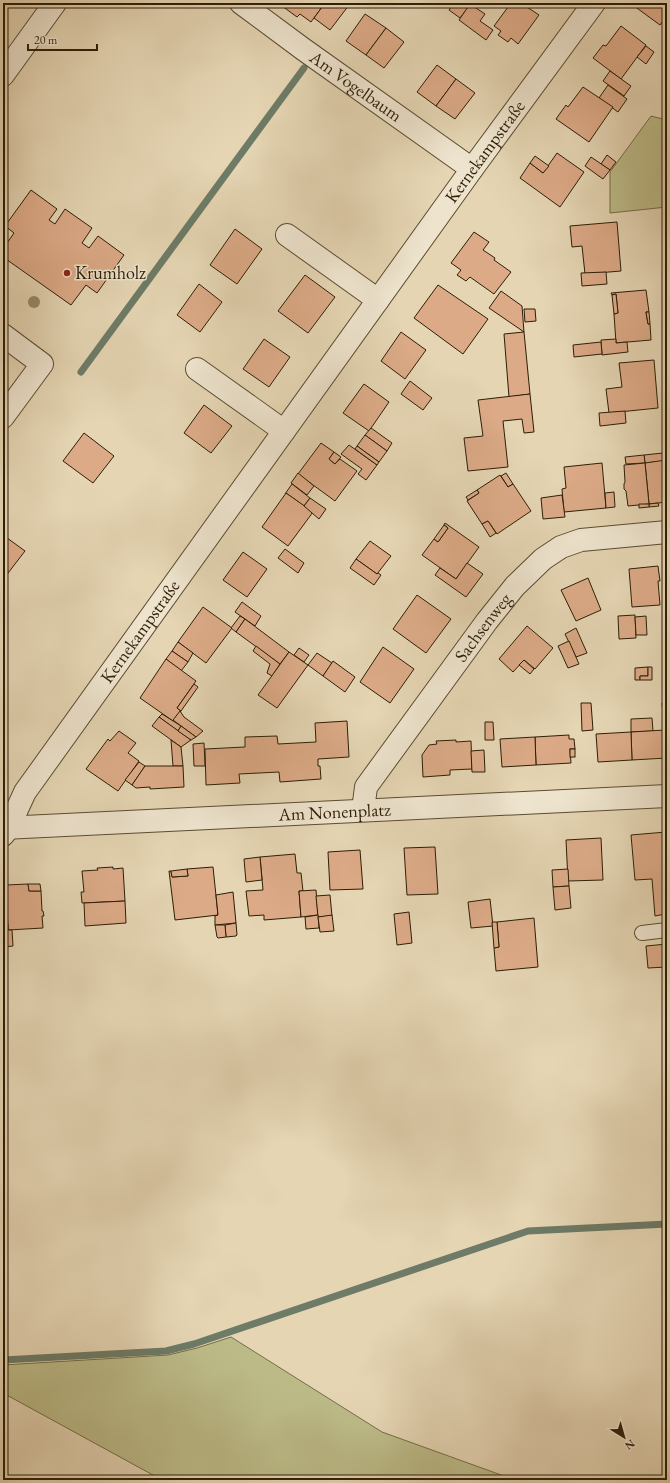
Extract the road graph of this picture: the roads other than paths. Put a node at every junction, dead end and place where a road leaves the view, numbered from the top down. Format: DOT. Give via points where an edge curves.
graph roads {
  1 [pos="54,3"];
  2 [pos="241,3"];
  3 [pos="594,3"];
  4 [pos="3,75"];
  5 [pos="472,169"];
  6 [pos="286,234"];
  7 [pos="378,300"];
  8 [pos="3,335"];
  9 [pos="197,369"];
  10 [pos="3,417"];
  11 [pos="284,431"];
  12 [pos="667,532"];
  13 [pos="667,796"];
  14 [pos="363,810"];
  15 [pos="5,831"];
  16 [pos="667,930"];
  17 [pos="642,933"];
  1 -- 4 [label="street"];
  2 -- 5 [label="street, Am Vogelbaum"];
  3 -- 5 [label="street, Kernekampstraße"];
  5 -- 7 [label="street, Kernekampstraße"];
  6 -- 7 [label="street"];
  7 -- 11 [label="street, Kernekampstraße"];
  8 -- 10 [label="street" via="42,364"];
  9 -- 11 [label="street"];
  11 -- 15 [label="street, Kernekampstraße" via="25,792"];
  12 -- 14 [label="street, Sachsenweg" via="581,540 561,547 542,559 515,586 487,621 366,787"];
  13 -- 14 [label="street, Am Nonenplatz"];
  14 -- 15 [label="street, Am Nonenplatz"];
  16 -- 17 [label="lane"];
}
